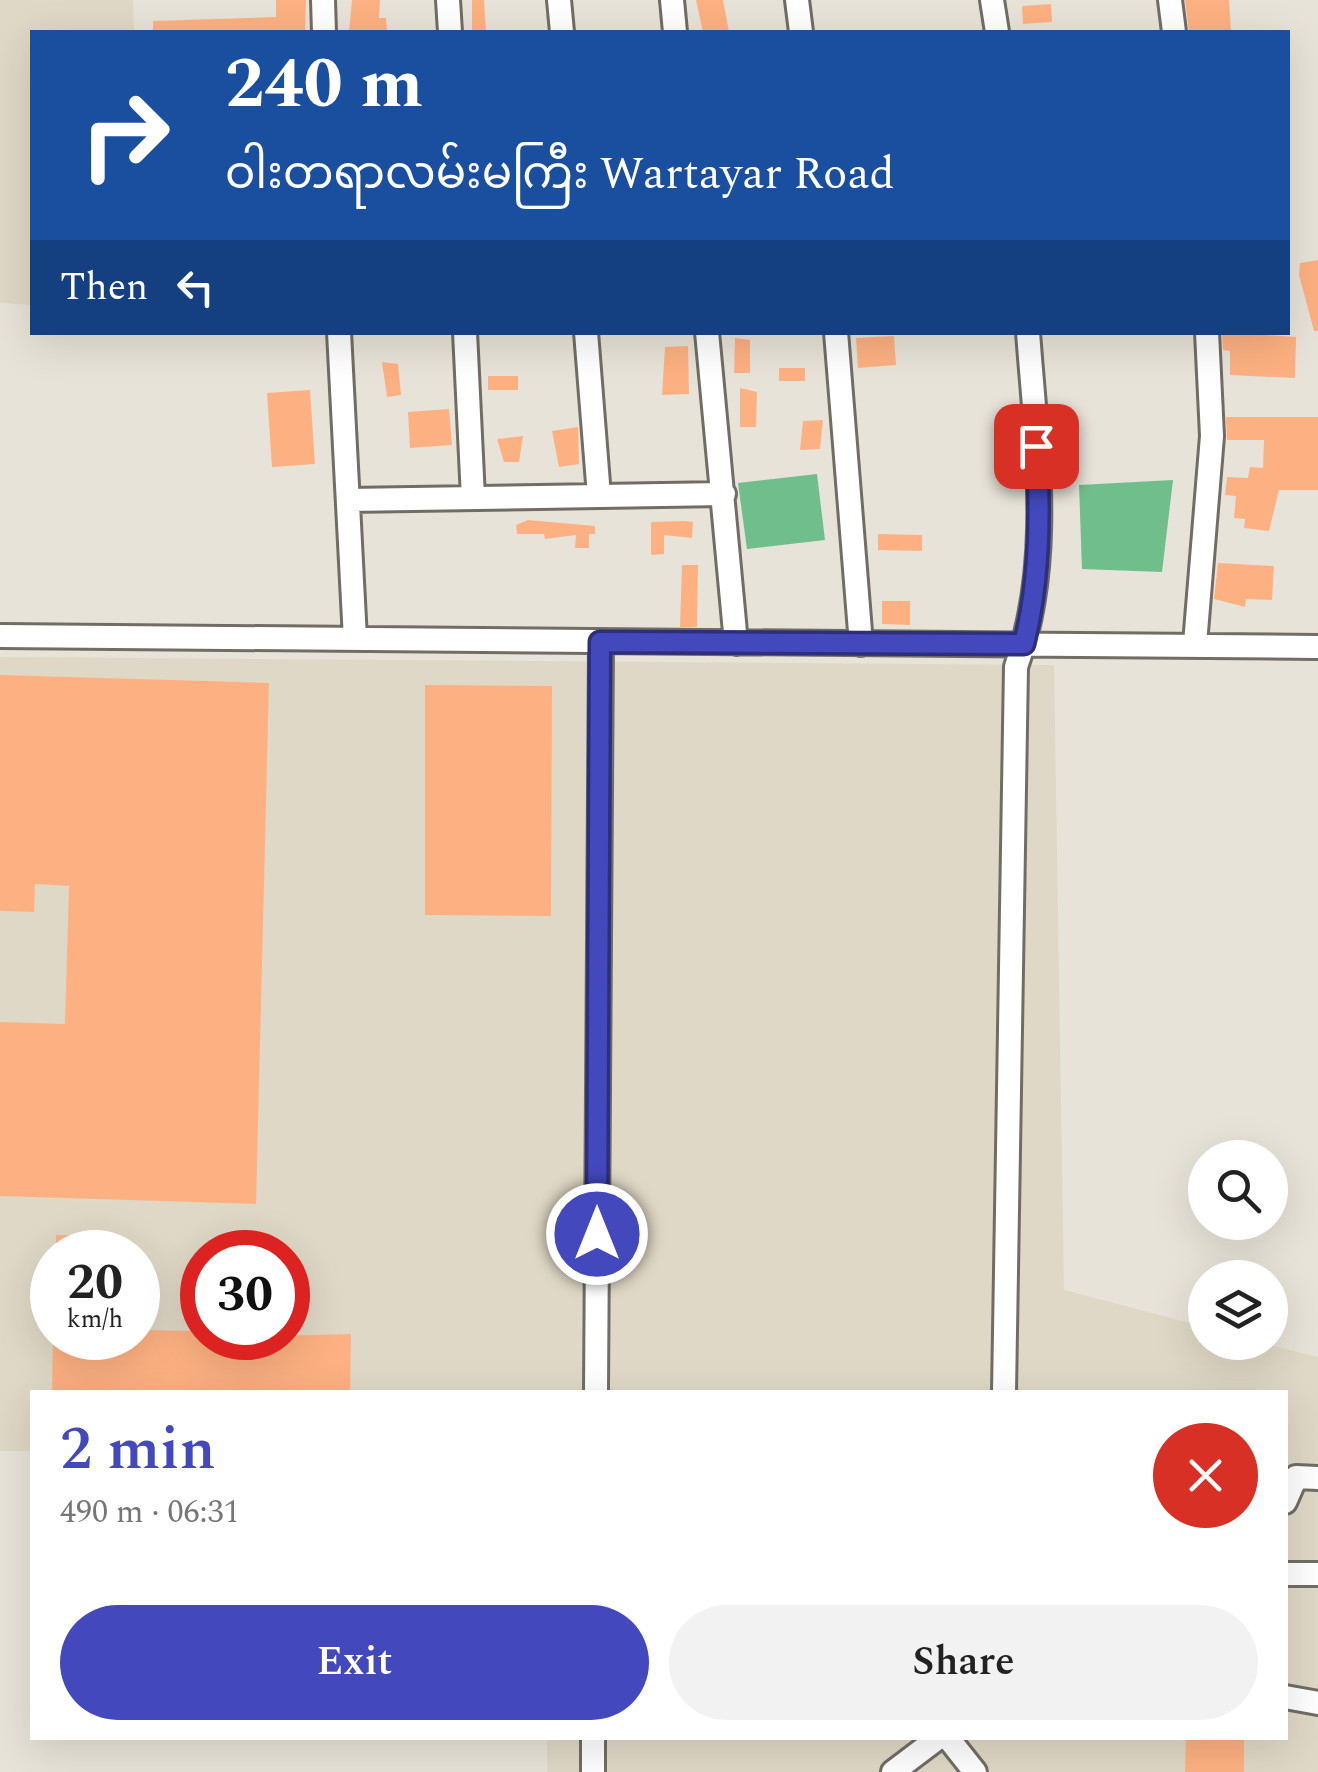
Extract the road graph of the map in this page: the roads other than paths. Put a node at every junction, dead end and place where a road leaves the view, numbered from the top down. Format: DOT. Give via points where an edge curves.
graph roads {
  1 [pos="323,0"];
  2 [pos="448,0"];
  3 [pos="559,0"];
  4 [pos="672,0"];
  5 [pos="796,0"];
  6 [pos="992,0"];
  7 [pos="1170,0"];
  8 [pos="324,30"];
  9 [pos="450,30"];
  10 [pos="562,30"];
  11 [pos="675,30"];
  12 [pos="800,30"];
  13 [pos="997,30"];
  14 [pos="1174,30"];
  15 [pos="340,335"];
  16 [pos="465,335"];
  17 [pos="586,335"];
  18 [pos="707,335"];
  19 [pos="836,335"];
  20 [pos="1028,335"];
  21 [pos="1207,335"];
  22 [pos="724,494"];
  23 [pos="600,496"];
  24 [pos="474,498"];
  25 [pos="348,500"];
  26 [pos="0,636"];
  27 [pos="355,640"];
  28 [pos="600,642"];
  29 [pos="736,643"];
  30 [pos="861,644"];
  31 [pos="1024,644"];
  32 [pos="1195,644"];
  33 [pos="1318,647"];
  34 [pos="596,1390"];
  35 [pos="1004,1390"];
  36 [pos="1318,1478"];
  37 [pos="1288,1495"];
  38 [pos="1288,1574"];
  39 [pos="1318,1574"];
  40 [pos="1288,1698"];
  41 [pos="1318,1703"];
  42 [pos="594,1740"];
  43 [pos="935,1740"];
  44 [pos="950,1740"];
  45 [pos="593,1772"];
  46 [pos="894,1772"];
  47 [pos="976,1772"];
  1 -- 8 [label="street"];
  2 -- 9 [label="street"];
  3 -- 10 [label="street"];
  4 -- 11 [label="street"];
  5 -- 12 [label="street"];
  6 -- 13 [label="street"];
  7 -- 14 [label="street"];
  15 -- 25 [label="street"];
  16 -- 24 [label="street"];
  17 -- 23 [label="street"];
  18 -- 22 [label="street"];
  19 -- 30 [label="street"];
  20 -- 31 [label="street" via="1038,502 1034,604"];
  21 -- 32 [label="street" via="1212,436"];
  22 -- 23 [label="street"];
  22 -- 29 [label="street"];
  23 -- 24 [label="street"];
  24 -- 25 [label="street"];
  25 -- 27 [label="street"];
  26 -- 27 [label="street"];
  27 -- 28 [label="street"];
  28 -- 29 [label="street"];
  28 -- 34 [label="street"];
  29 -- 30 [label="street"];
  30 -- 31 [label="street"];
  31 -- 32 [label="street"];
  31 -- 35 [label="street" via="1016,667"];
  32 -- 33 [label="street"];
  36 -- 37 [label="street" via="1296,1476"];
  38 -- 39 [label="street"];
  40 -- 41 [label="street"];
  42 -- 45 [label="street"];
  43 -- 46 [label="street"];
  44 -- 47 [label="street"];
}
